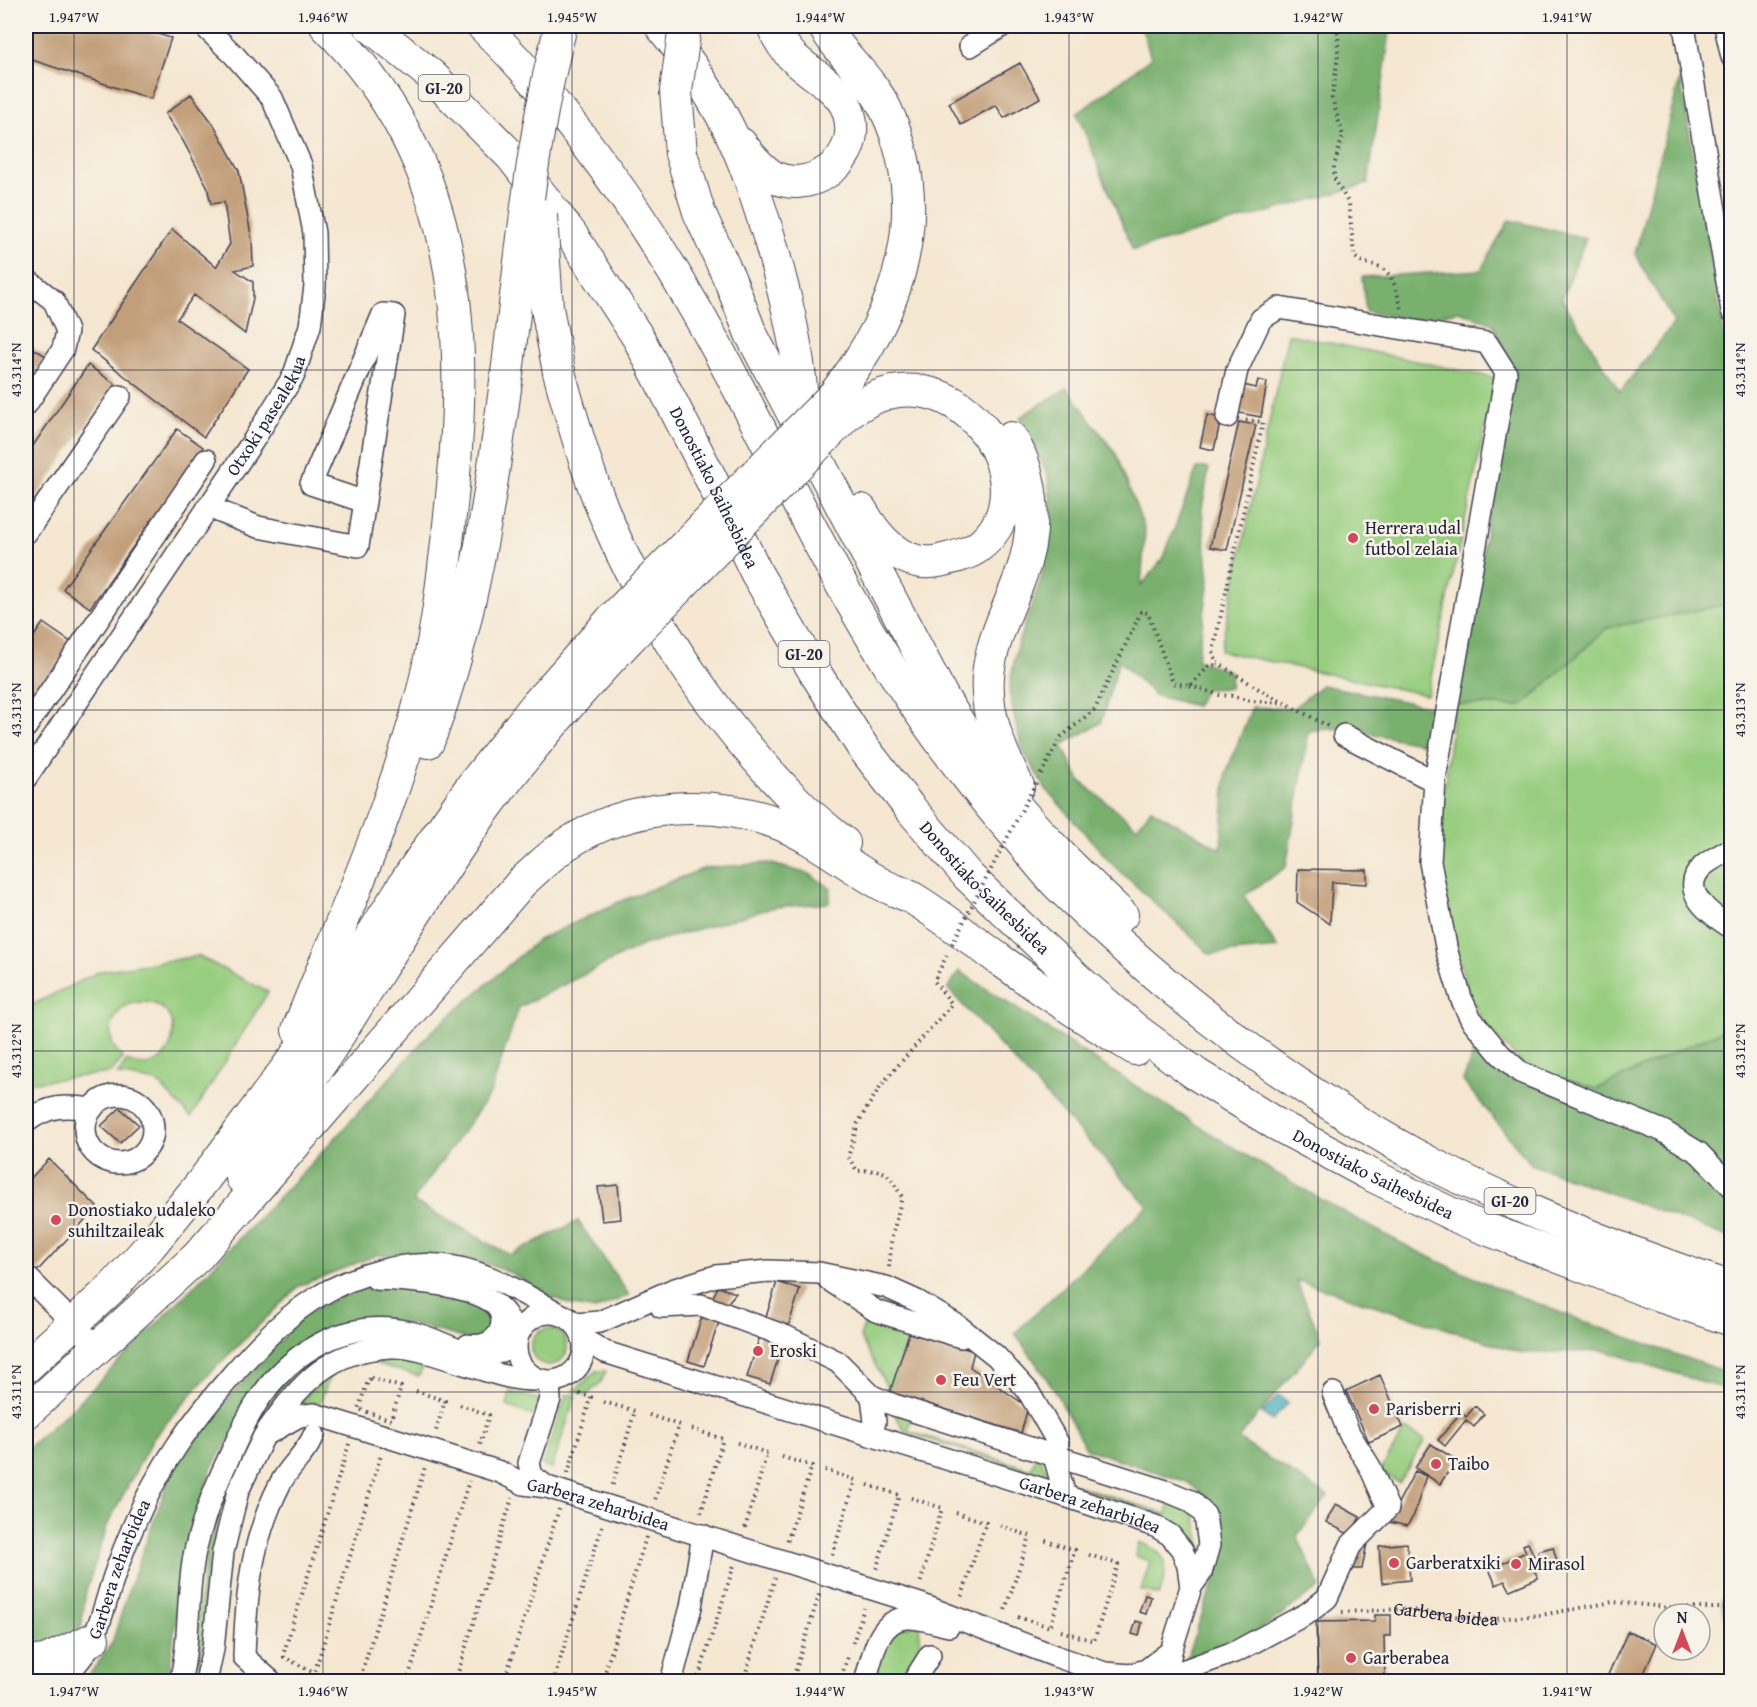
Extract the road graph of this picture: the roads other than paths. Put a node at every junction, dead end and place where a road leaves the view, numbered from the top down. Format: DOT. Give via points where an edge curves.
graph roads {
  1 [pos="204,26"];
  2 [pos="326,26"];
  3 [pos="370,26"];
  4 [pos="483,26"];
  5 [pos="561,26"];
  6 [pos="661,26"];
  7 [pos="685,26"];
  8 [pos="773,26"];
  9 [pos="824,26"];
  10 [pos="1002,26"];
  11 [pos="1684,26"];
  12 [pos="1725,26"];
  13 [pos="970,46"];
  14 [pos="1731,57"];
  15 [pos="542,121"];
  16 [pos="728,126"];
  17 [pos="26,279"];
  18 [pos="730,280"];
  19 [pos="1731,311"];
  20 [pos="120,396"];
  21 [pos="802,399"];
  22 [pos="26,405"];
  23 [pos="840,405"];
  24 [pos="1227,417"];
  25 [pos="206,460"];
  26 [pos="365,502"];
  27 [pos="208,507"];
  28 [pos="26,533"];
  29 [pos="622,628"];
  30 [pos="26,727"];
  31 [pos="1344,735"];
  32 [pos="33,752"];
  33 [pos="26,778"];
  34 [pos="1435,779"];
  35 [pos="1042,836"];
  36 [pos="1731,848"];
  37 [pos="913,898"];
  38 [pos="1731,928"];
  39 [pos="298,1030"];
  40 [pos="1196,1074"];
  41 [pos="1302,1085"];
  42 [pos="92,1109"];
  43 [pos="252,1113"];
  44 [pos="26,1122"];
  45 [pos="1731,1187"];
  46 [pos="198,1256"];
  47 [pos="819,1273"];
  48 [pos="360,1278"];
  49 [pos="29,1279"];
  50 [pos="1731,1288"];
  51 [pos="494,1303"];
  52 [pos="631,1307"];
  53 [pos="1731,1320"];
  54 [pos="74,1324"];
  55 [pos="124,1324"];
  56 [pos="573,1326"];
  57 [pos="516,1340"];
  58 [pos="440,1341"];
  59 [pos="979,1343"];
  60 [pos="98,1348"];
  61 [pos="26,1367"];
  62 [pos="544,1381"];
  63 [pos="1333,1393"];
  64 [pos="872,1396"];
  65 [pos="26,1413"];
  66 [pos="314,1435"];
  67 [pos="26,1436"];
  68 [pos="264,1436"];
  69 [pos="870,1436"];
  70 [pos="1054,1456"];
  71 [pos="553,1480"];
  72 [pos="1065,1496"];
  73 [pos="701,1526"];
  74 [pos="1191,1587"];
  75 [pos="1006,1637"];
  76 [pos="93,1639"];
  77 [pos="930,1655"];
  78 [pos="26,1663"];
  79 [pos="1169,1668"];
  80 [pos="1109,1677"];
  81 [pos="59,1679"];
  82 [pos="180,1682"];
  83 [pos="206,1682"];
  84 [pos="272,1682"];
  85 [pos="671,1682"];
  86 [pos="865,1682"];
  87 [pos="913,1682"];
  1 -- 27 [label="street, Otxoki pasealekua" via="272,98 301,165 314,232 315,286 310,326 294,375"];
  2 -- 39 [label="highway" via="378,87 409,138 431,190 456,311 458,420 440,610 418,708 383,818"];
  3 -- 40 [label="highway, Donostiako Saihesbidea / GI-20" via="432,76 512,157 571,234 639,339 757,574 814,671 862,746 909,807 968,876 1078,981"];
  4 -- 41 [label="highway, Donostiako Saihesbidea / GI-20" via="557,106 654,241 697,313 852,603 919,713 960,768 1057,883 1128,951 1237,1039"];
  5 -- 15 [label="highway, bridge"];
  6 -- 16 [label="highway"];
  7 -- 18 [label="highway, bridge" via="676,91 681,153 699,212"];
  8 -- 16 [label="highway" via="786,50 833,87 843,102 850,116 851,135 846,151 818,177 789,181 774,177 753,159"];
  9 -- 23 [label="highway" via="885,108 905,166 908,197 907,231 893,295"];
  10 -- 13 [label="street"];
  11 -- 19 [label="street"];
  12 -- 14 [label="street"];
  15 -- 37 [label="highway, bridge" via="539,185 547,308 559,372 605,516 661,626 697,683 747,747 803,808"];
  15 -- 39 [label="highway, bridge" via="530,185 494,473 470,596 438,716 391,840"];
  16 -- 21 [label="highway" via="779,272 800,367"];
  17 -- 22 [label="street" via="54,301 67,331 63,349"];
  18 -- 21 [label="highway" via="763,328"];
  18 -- 35 [label="highway" via="751,334 944,698 1007,794"];
  20 -- 28 [label="street"];
  21 -- 23 [label="highway" via="872,529 899,554 935,562 976,548 990,535 1004,504 1004,472 990,438 964,409 938,395 906,391"];
  23 -- 29 [label="highway, bridge"];
  23 -- 35 [label="highway" via="851,385 888,375 940,377 977,397 1015,445 1029,485 1032,525 1029,550 994,646 988,705 1006,762"];
  24 -- 34 [label="street" via="1237,370 1261,319 1279,309 1487,343 1506,373"];
  25 -- 30 [label="street"];
  26 -- 26 [label="street" via="369,479 394,315 383,314 311,484"];
  26 -- 27 [label="street" via="358,546 258,527"];
  27 -- 32 [label="street, Otxoki pasealekua"];
  29 -- 43 [label="highway" via="537,704 471,787 410,875 295,1057"];
  29 -- 55 [label="highway" via="582,690 472,828 288,1113 211,1219"];
  31 -- 34 [label="street"];
  32 -- 33 [label="street, Otxoki pasealekua"];
  34 -- 45 [label="street" via="1430,862 1447,952 1471,1019 1520,1072 1663,1131 1699,1153"];
  35 -- 41 [label="highway" via="1167,958 1281,1049"];
  36 -- 38 [label="street" via="1703,867 1694,880 1694,892 1702,906"];
  37 -- 40 [label="highway" via="1094,1024 1151,1059"];
  37 -- 46 [label="highway" via="882,885 781,825 728,810 672,808 645,812 593,830 546,859 522,882"];
  39 -- 43 [label="highway"];
  40 -- 53 [label="highway, Donostiako Saihesbidea / GI-20" via="1276,1124 1456,1216 1568,1262"];
  41 -- 50 [label="highway, Donostiako Saihesbidea / GI-20" via="1366,1126 1483,1189 1568,1228"];
  42 -- 44 [label="street" via="51,1108"];
  43 -- 54 [label="highway" via="150,1246"];
  46 -- 55 [label="highway"];
  46 -- 67 [label="highway" via="130,1335"];
  47 -- 52 [label="street" via="769,1271 716,1276"];
  47 -- 59 [label="street" via="876,1311"];
  47 -- 59 [label="street" via="886,1287 947,1319"];
  48 -- 51 [label="street" via="439,1285"];
  48 -- 56 [label="street, Garbera zeharbidea" via="398,1267 458,1268 499,1281"];
  48 -- 76 [label="street, Garbera zeharbidea" via="319,1296 280,1324 210,1401 173,1449 133,1526"];
  49 -- 54 [label="street"];
  51 -- 57 [label="street" via="509,1318"];
  51 -- 58 [label="street" via="502,1324 490,1343 475,1346"];
  52 -- 56 [label="street" via="600,1322"];
  52 -- 64 [label="street" via="661,1307 716,1322 751,1324 785,1336 838,1362"];
  54 -- 60 [label="street"];
  54 -- 61 [label="highway"];
  55 -- 60 [label="highway"];
  56 -- 57 [label="street" via="542,1313 522,1326"];
  56 -- 62 [label="street" via="583,1355 576,1369 565,1378"];
  56 -- 69 [label="street, Garbera zeharbidea" via="605,1352"];
  57 -- 58 [label="street" via="503,1352 487,1356"];
  57 -- 62 [label="street" via="520,1365 528,1374"];
  58 -- 82 [label="street" via="404,1330 353,1330 313,1346 279,1374 249,1414 215,1486 195,1551"];
  59 -- 70 [label="street" via="1028,1391 1058,1443"];
  60 -- 65 [label="highway"];
  62 -- 68 [label="street" via="521,1381 393,1346 364,1351 332,1362 314,1374 291,1396"];
  62 -- 71 [label="street" via="550,1399 530,1463 532,1476"];
  63 -- 79 [label="street" via="1388,1508 1351,1545 1327,1598 1308,1613 1238,1651 1182,1671"];
  64 -- 69 [label="street" via="875,1422"];
  64 -- 70 [label="street"];
  66 -- 84 [label="street" via="280,1484 265,1520 248,1582 244,1658"];
  68 -- 71 [label="street, Garbera zeharbidea" via="299,1416 314,1414 500,1472 524,1484"];
  68 -- 83 [label="street" via="238,1491 223,1552"];
  69 -- 72 [label="street, Garbera zeharbidea"];
  70 -- 72 [label="street"];
  70 -- 74 [label="street" via="1169,1492 1191,1502 1205,1515 1209,1545 1201,1573"];
  71 -- 73 [label="street, Garbera zeharbidea"];
  72 -- 74 [label="street, Garbera zeharbidea" via="1155,1526 1170,1535 1182,1550"];
  73 -- 75 [label="street, Garbera zeharbidea"];
  73 -- 85 [label="street" via="692,1607"];
  74 -- 79 [label="street, Garbera zeharbidea"];
  75 -- 80 [label="street, Garbera zeharbidea"];
  75 -- 86 [label="street" via="905,1618 888,1624 882,1632"];
  76 -- 78 [label="highway" via="45,1661"];
  76 -- 81 [label="street, Garbera zeharbidea" via="78,1663"];
  77 -- 87 [label="street"];
  79 -- 80 [label="street, Garbera zeharbidea"];
}
